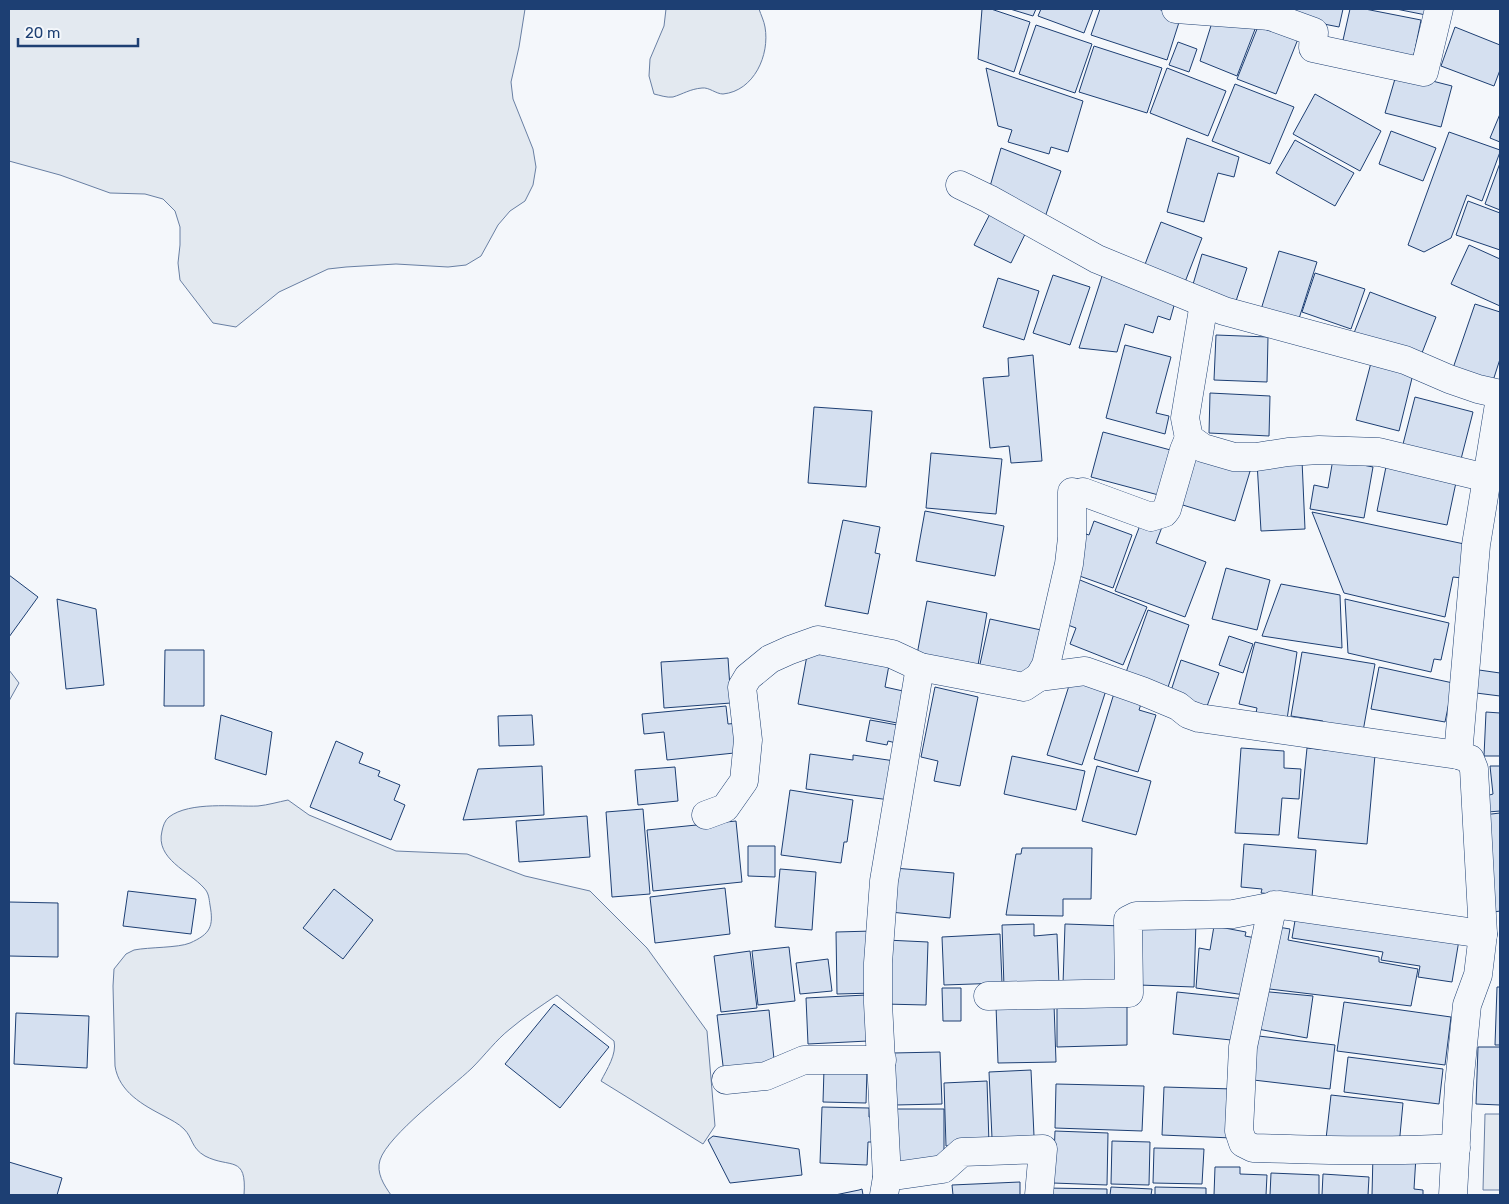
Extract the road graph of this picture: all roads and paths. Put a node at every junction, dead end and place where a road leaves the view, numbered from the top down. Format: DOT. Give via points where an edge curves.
graph roads {
  1 [pos="1176,9"];
  2 [pos="1439,9"];
  3 [pos="1272,12"];
  4 [pos="960,185"];
  5 [pos="1204,303"];
  6 [pos="1500,394"];
  7 [pos="1500,398"];
  8 [pos="1189,438"];
  9 [pos="1487,478"];
  10 [pos="920,667"];
  11 [pos="1039,677"];
  12 [pos="1458,755"];
  13 [pos="706,815"];
  14 [pos="1274,905"];
  15 [pos="1483,934"];
  16 [pos="1489,971"];
  17 [pos="988,996"];
  18 [pos="882,1060"];
  19 [pos="726,1080"];
  20 [pos="1456,1148"];
  21 [pos="886,1186"];
  22 [pos="1039,1195"];
  23 [pos="1453,1195"];
  1 -- 3 [label="street"];
  2 -- 3 [label="street" via="1424,72 1313,48 1314,32"];
  4 -- 5 [label="street" via="1097,259"];
  5 -- 6 [label="street" via="1224,312 1404,360 1449,379"];
  5 -- 8 [label="street" via="1185,418"];
  7 -- 9 [label="street"];
  8 -- 9 [label="street" via="1203,448 1234,457 1256,458 1319,450 1379,452"];
  8 -- 11 [label="street" via="1168,509 1164,513 1151,517 1078,492 1069,564 1046,665"];
  9 -- 12 [label="street" via="1476,545"];
  10 -- 11 [label="street" via="1024,687"];
  10 -- 13 [label="street" via="892,654 818,640 770,659 748,677 742,687 748,740 744,781 725,808"];
  10 -- 18 [label="street" via="884,881 878,993"];
  11 -- 12 [label="street" via="1085,671 1160,698 1198,718"];
  12 -- 15 [label="street" via="1470,759 1474,768"];
  14 -- 15 [label="street"];
  14 -- 17 [label="street" via="1233,914 1136,916 1128,920 1128,993"];
  14 -- 20 [label="street" via="1243,1046 1239,1131 1243,1143 1253,1148 1356,1151"];
  15 -- 16 [label="street"];
  16 -- 20 [label="street" via="1467,1005"];
  18 -- 19 [label="street" via="804,1060 766,1076"];
  18 -- 21 [label="street"];
  20 -- 23 [label="street"];
  21 -- 22 [label="street" via="943,1169 962,1152 1043,1149"];
}
